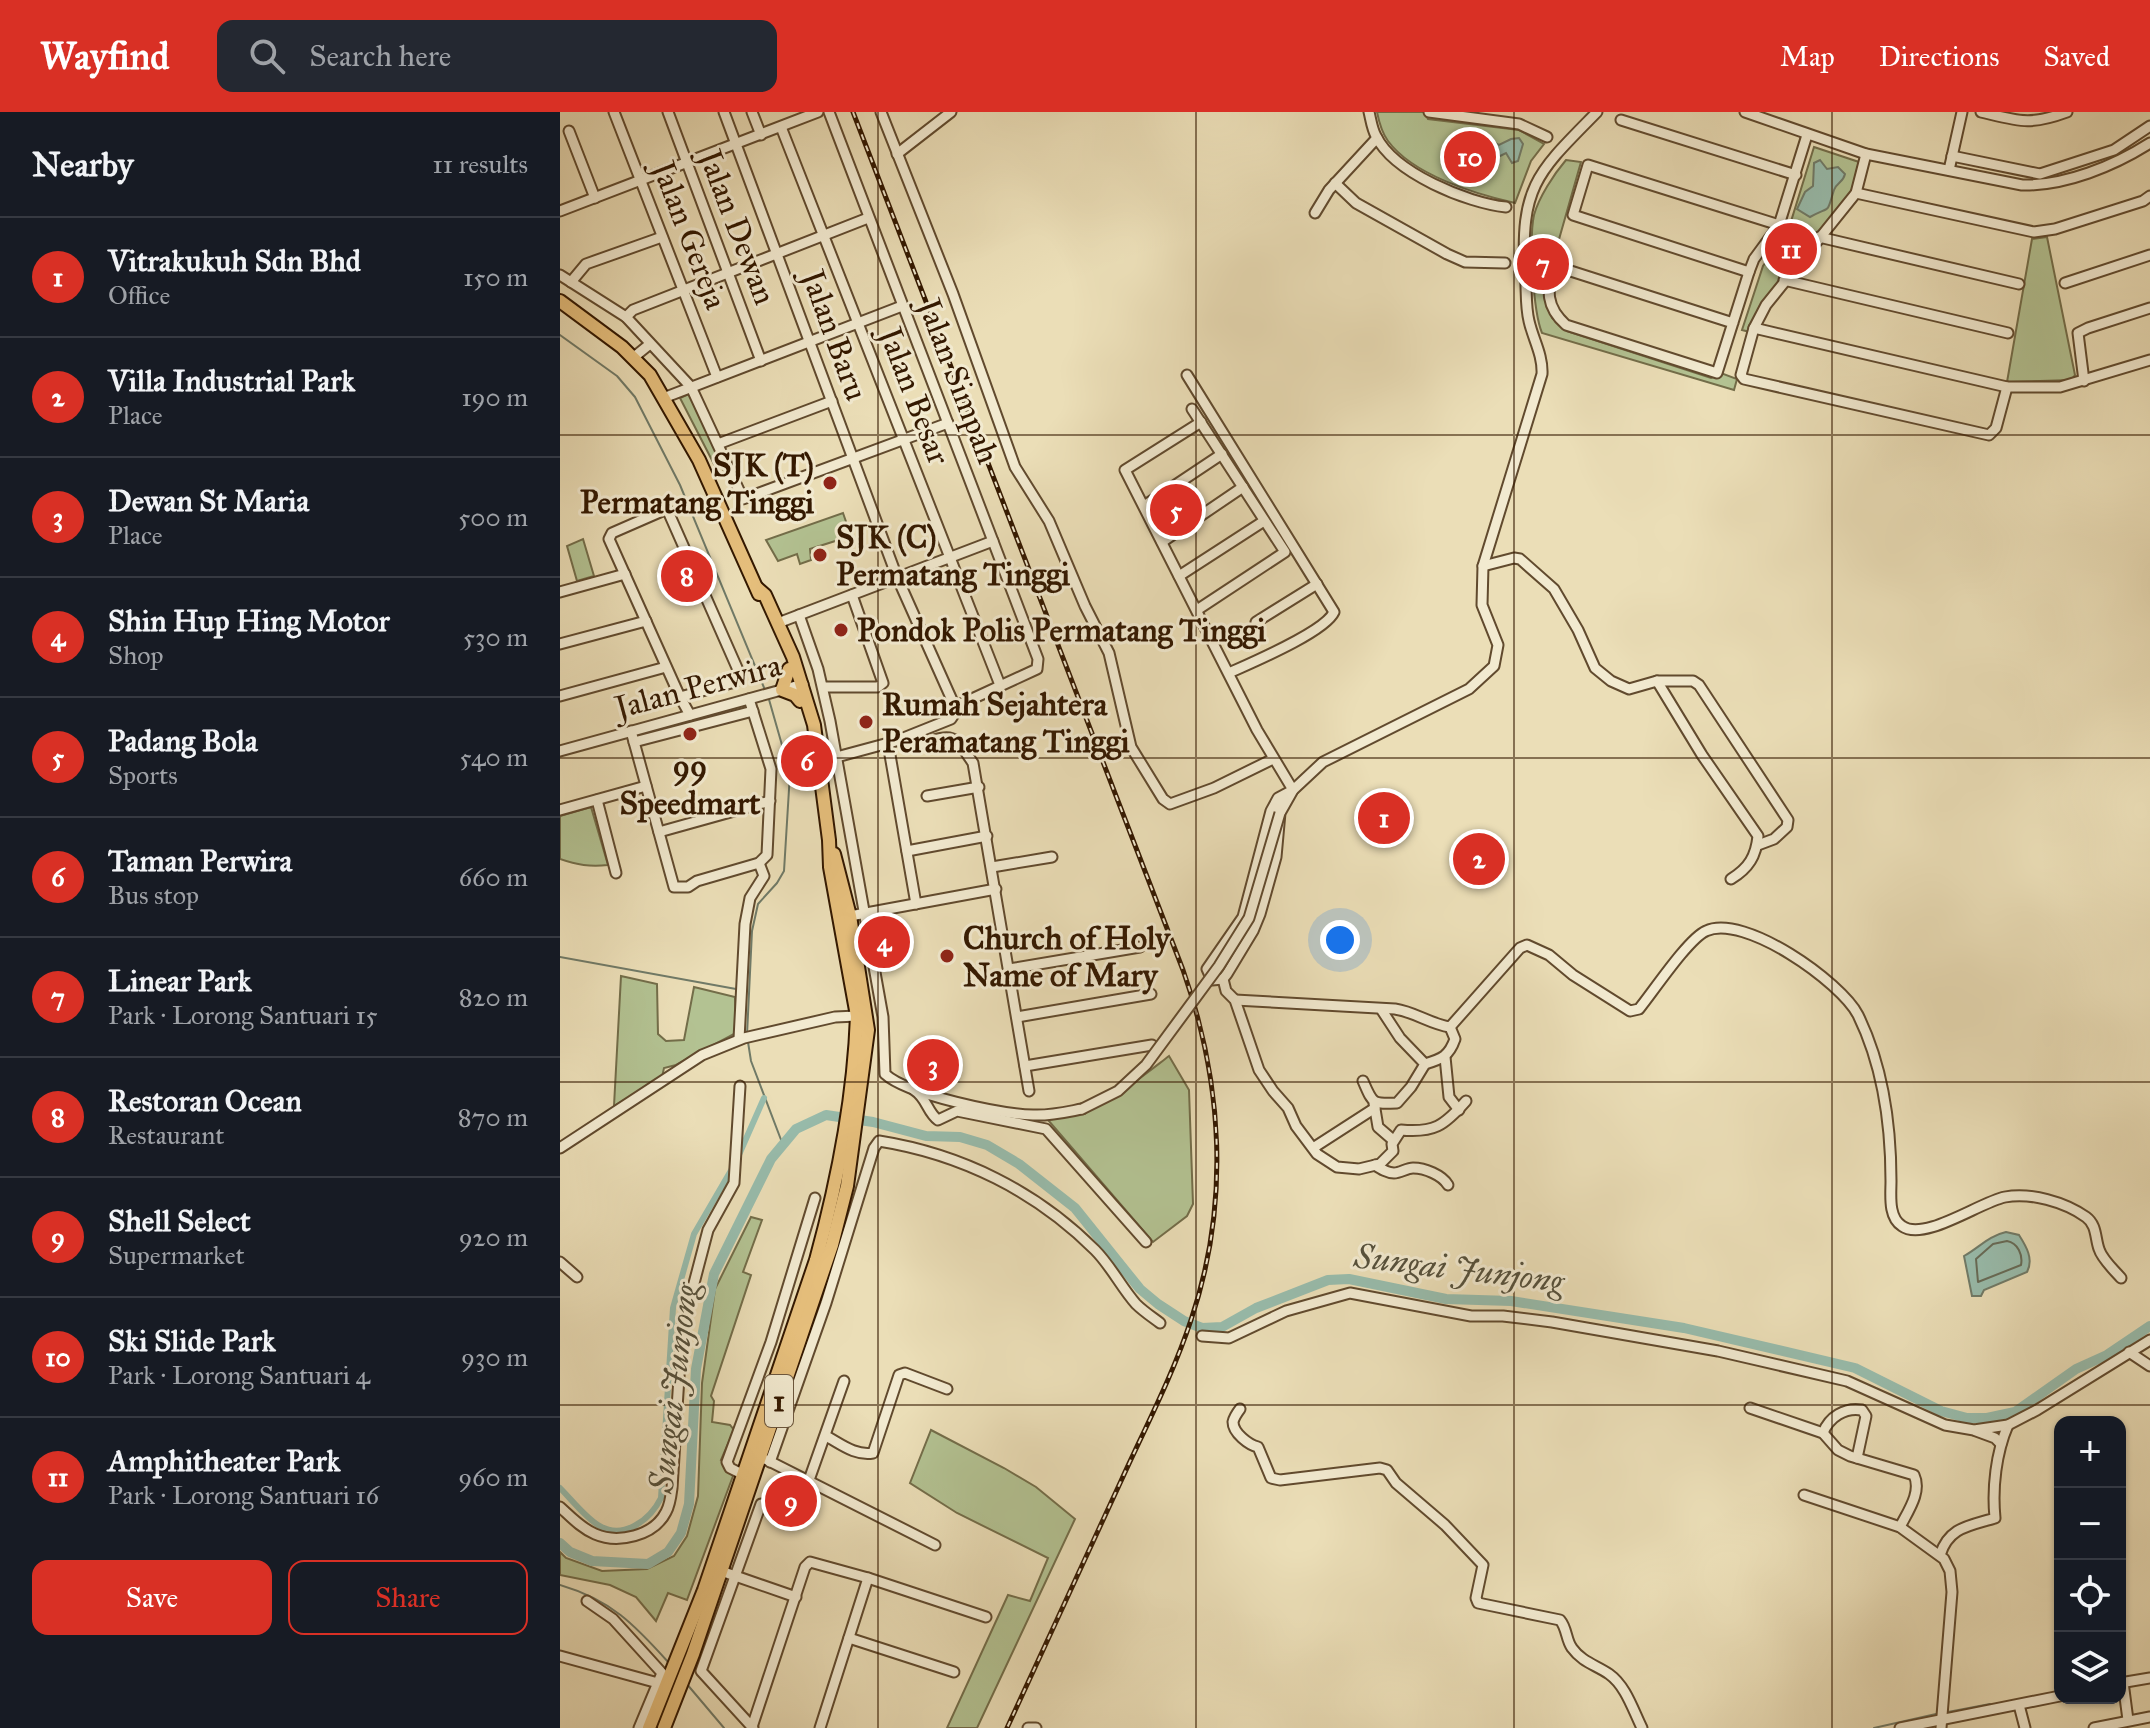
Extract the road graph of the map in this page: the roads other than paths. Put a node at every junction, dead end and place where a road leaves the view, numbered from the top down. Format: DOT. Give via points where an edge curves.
graph roads {
  1 [pos="614,112"];
  2 [pos="668,112"];
  3 [pos="724,112"];
  4 [pos="752,112"];
  5 [pos="818,112"];
  6 [pos="829,112"];
  7 [pos="881,112"];
  8 [pos="951,112"];
  9 [pos="1369,112"];
  10 [pos="1429,112"];
  11 [pos="1597,112"];
  12 [pos="1745,112"];
  13 [pos="1962,112"];
  14 [pos="1981,112"];
  15 [pos="2067,112"];
  16 [pos="1621,120"];
  17 [pos="2150,126"];
  18 [pos="781,127"];
  19 [pos="569,131"];
  20 [pos="761,135"];
  21 [pos="1807,135"];
  22 [pos="1547,137"];
  23 [pos="1377,138"];
  24 [pos="2150,143"];
  25 [pos="736,144"];
  26 [pos="897,154"];
  27 [pos="1866,154"];
  28 [pos="1952,156"];
  29 [pos="686,163"];
  30 [pos="1949,170"];
  31 [pos="1796,175"];
  32 [pos="641,181"];
  33 [pos="1335,183"];
  34 [pos="1856,193"];
  35 [pos="2150,196"];
  36 [pos="595,198"];
  37 [pos="1506,207"];
  38 [pos="560,211"];
  39 [pos="1315,213"];
  40 [pos="868,218"];
  41 [pos="1779,225"];
  42 [pos="824,235"];
  43 [pos="662,237"];
  44 [pos="1819,237"];
  45 [pos="777,254"];
  46 [pos="2150,255"];
  47 [pos="1505,263"];
  48 [pos="1749,272"];
  49 [pos="727,273"];
  50 [pos="560,275"];
  51 [pos="1784,280"];
  52 [pos="571,282"];
  53 [pos="2065,283"];
  54 [pos="2019,284"];
  55 [pos="682,291"];
  56 [pos="560,301"];
  57 [pos="902,306"];
  58 [pos="2150,308"];
  59 [pos="626,317"];
  60 [pos="858,323"];
  61 [pos="1733,323"];
  62 [pos="1754,328"];
  63 [pos="2008,333"];
  64 [pos="810,342"];
  65 [pos="650,344"];
  66 [pos="634,357"];
  67 [pos="2150,360"];
  68 [pos="761,361"];
  69 [pos="1187,375"];
  70 [pos="717,377"];
  71 [pos="2084,381"];
  72 [pos="691,387"];
  73 [pos="2007,387"];
  74 [pos="666,397"];
  75 [pos="832,401"];
  76 [pos="1192,409"];
  77 [pos="1201,422"];
  78 [pos="948,423"];
  79 [pos="904,439"];
  80 [pos="718,444"];
  81 [pos="1222,454"];
  82 [pos="853,458"];
  83 [pos="1243,487"];
  84 [pos="1144,506"];
  85 [pos="1264,521"];
  86 [pos="993,541"];
  87 [pos="1162,542"];
  88 [pos="950,557"];
  89 [pos="1483,566"];
  90 [pos="625,574"];
  91 [pos="1179,576"];
  92 [pos="897,577"];
  93 [pos="1317,584"];
  94 [pos="757,588"];
  95 [pos="560,592"];
  96 [pos="852,595"];
  97 [pos="1197,610"];
  98 [pos="799,615"];
  99 [pos="646,621"];
  100 [pos="1256,622"];
  101 [pos="778,623"];
  102 [pos="560,644"];
  103 [pos="666,667"];
  104 [pos="1229,673"];
  105 [pos="1657,681"];
  106 [pos="1000,685"];
  107 [pos="823,687"];
  108 [pos="789,688"];
  109 [pos="560,696"];
  110 [pos="680,697"];
  111 [pos="749,699"];
  112 [pos="956,709"];
  113 [pos="753,711"];
  114 [pos="690,715"];
  115 [pos="830,721"];
  116 [pos="814,725"];
  117 [pos="631,731"];
  118 [pos="634,742"];
  119 [pos="923,744"];
  120 [pos="560,751"];
  121 [pos="890,755"];
  122 [pos="837,757"];
  123 [pos="817,758"];
  124 [pos="1273,759"];
  125 [pos="646,786"];
  126 [pos="979,787"];
  127 [pos="1293,790"];
  128 [pos="927,796"];
  129 [pos="597,800"];
  130 [pos="770,801"];
  131 [pos="560,810"];
  132 [pos="1280,813"];
  133 [pos="659,832"];
  134 [pos="987,836"];
  135 [pos="829,840"];
  136 [pos="1758,845"];
  137 [pos="907,851"];
  138 [pos="1052,857"];
  139 [pos="759,863"];
  140 [pos="992,867"];
  141 [pos="616,873"];
  142 [pos="1731,879"];
  143 [pos="996,889"];
  144 [pos="916,904"];
  145 [pos="865,913"];
  146 [pos="850,916"];
  147 [pos="841,928"];
  148 [pos="1140,947"];
  149 [pos="1009,969"];
  150 [pos="1223,979"];
  151 [pos="878,986"];
  152 [pos="863,988"];
  153 [pos="1151,994"];
  154 [pos="1235,1000"];
  155 [pos="1381,1009"];
  156 [pos="857,1016"];
  157 [pos="1017,1017"];
  158 [pos="1450,1027"];
  159 [pos="745,1038"];
  160 [pos="1152,1045"];
  161 [pos="1445,1057"];
  162 [pos="1425,1064"];
  163 [pos="1025,1066"];
  164 [pos="1363,1081"];
  165 [pos="740,1086"];
  166 [pos="908,1087"];
  167 [pos="1029,1091"];
  168 [pos="934,1095"];
  169 [pos="953,1101"];
  170 [pos="854,1102"];
  171 [pos="1375,1106"];
  172 [pos="930,1112"];
  173 [pos="1393,1140"];
  174 [pos="849,1144"];
  175 [pos="560,1148"];
  176 [pos="1313,1148"];
  177 [pos="1375,1165"];
  178 [pos="1448,1185"];
  179 [pos="847,1186"];
  180 [pos="862,1190"];
  181 [pos="815,1198"];
  182 [pos="846,1219"];
  183 [pos="1146,1242"];
  184 [pos="560,1262"];
  185 [pos="577,1277"];
  186 [pos="2121,1278"];
  187 [pos="1160,1323"];
  188 [pos="1202,1336"];
  189 [pos="2150,1340"];
  190 [pos="2129,1352"];
  191 [pos="2150,1366"];
  192 [pos="844,1381"];
  193 [pos="947,1389"];
  194 [pos="1750,1408"];
  195 [pos="1240,1409"];
  196 [pos="2008,1425"];
  197 [pos="1974,1430"];
  198 [pos="1823,1433"];
  199 [pos="826,1436"];
  200 [pos="2001,1444"];
  201 [pos="1857,1458"];
  202 [pos="765,1460"];
  203 [pos="742,1474"];
  204 [pos="809,1480"];
  205 [pos="1804,1495"];
  206 [pos="761,1504"];
  207 [pos="560,1507"];
  208 [pos="1900,1527"];
  209 [pos="935,1545"];
  210 [pos="1940,1555"];
  211 [pos="721,1571"];
  212 [pos="735,1576"];
  213 [pos="868,1578"];
  214 [pos="796,1597"];
  215 [pos="587,1601"];
  216 [pos="986,1617"];
  217 [pos="849,1638"];
  218 [pos="688,1652"];
  219 [pos="560,1656"];
  220 [pos="954,1672"];
  221 [pos="2150,1678"];
  222 [pos="2126,1681"];
  223 [pos="658,1683"];
  224 [pos="2054,1697"];
  225 [pos="2125,1704"];
  226 [pos="2019,1705"];
  227 [pos="2150,1717"];
  228 [pos="2128,1720"];
  229 [pos="1941,1724"];
  230 [pos="639,1728"];
  231 [pos="649,1728"];
  232 [pos="664,1728"];
  233 [pos="753,1728"];
  234 [pos="820,1728"];
  235 [pos="1028,1728"];
  236 [pos="1036,1728"];
  237 [pos="1642,1728"];
  238 [pos="1900,1728"];
  239 [pos="2025,1728"];
  240 [pos="2094,1728"];
  1 -- 32 [label="street, Jalan Gereja"];
  2 -- 29 [label="street, Jalan Dewan"];
  3 -- 25 [label="street, Jalan Baru"];
  4 -- 20 [label="street"];
  5 -- 18 [label="street"];
  6 -- 40 [label="street, Jalan Simpah"];
  7 -- 26 [label="street"];
  8 -- 26 [label="street"];
  9 -- 23 [label="street"];
  10 -- 22 [label="street" via="1519,124"];
  11 -- 89 [label="street" via="1551,157 1526,210 1528,319 1542,374"];
  12 -- 21 [label="street"];
  13 -- 28 [label="street"];
  14 -- 15 [label="street" via="2027,123"];
  16 -- 31 [label="street"];
  17 -- 28 [label="street" via="2114,150 2040,174"];
  18 -- 20 [label="street"];
  18 -- 42 [label="street, Jalan Besar"];
  19 -- 36 [label="street"];
  20 -- 25 [label="street"];
  21 -- 27 [label="street"];
  21 -- 31 [label="street"];
  23 -- 33 [label="street"];
  23 -- 37 [label="street" via="1423,179 1472,200"];
  24 -- 30 [label="street" via="2127,157 2043,186"];
  25 -- 29 [label="street"];
  25 -- 45 [label="street, Jalan Baru"];
  26 -- 124 [label="street" via="1015,467 1049,521 1109,653 1131,747 1163,799 1173,804"];
  27 -- 30 [label="street"];
  27 -- 34 [label="street"];
  28 -- 30 [label="street"];
  29 -- 32 [label="street"];
  29 -- 49 [label="street, Jalan Dewan"];
  31 -- 41 [label="street"];
  32 -- 36 [label="street"];
  32 -- 43 [label="street, Jalan Gereja"];
  33 -- 39 [label="street"];
  33 -- 47 [label="street" via="1356,203 1447,254 1465,262"];
  34 -- 35 [label="street" via="2034,232"];
  34 -- 44 [label="street"];
  36 -- 38 [label="street"];
  40 -- 42 [label="street"];
  40 -- 57 [label="street, Jalan Simpah"];
  41 -- 48 [label="street"];
  41 -- 48 [label="street" via="1588,165 1573,215"];
  42 -- 45 [label="street"];
  42 -- 60 [label="street, Jalan Besar"];
  43 -- 52 [label="street" via="586,264"];
  43 -- 55 [label="street, Jalan Gereja"];
  44 -- 51 [label="street"];
  44 -- 54 [label="street"];
  45 -- 49 [label="street"];
  45 -- 64 [label="street, Jalan Baru"];
  46 -- 53 [label="street"];
  48 -- 61 [label="street"];
  49 -- 55 [label="street"];
  49 -- 68 [label="street, Jalan Dewan"];
  50 -- 52 [label="street"];
  51 -- 62 [label="street"];
  51 -- 63 [label="street"];
  52 -- 59 [label="street"];
  55 -- 59 [label="street"];
  55 -- 70 [label="street, Jalan Gereja"];
  56 -- 66 [label="highway, 1"];
  57 -- 60 [label="street"];
  57 -- 78 [label="street, Jalan Simpah"];
  58 -- 71 [label="street" via="2078,333"];
  59 -- 65 [label="street"];
  60 -- 64 [label="street"];
  60 -- 79 [label="street, Jalan Besar"];
  61 -- 61 [label="street" via="1555,266 1549,282 1548,299 1566,325 1717,373"];
  62 -- 73 [label="street"];
  62 -- 73 [label="street" via="1741,370 1744,379 1989,435 1996,428"];
  64 -- 68 [label="street"];
  64 -- 75 [label="street, Jalan Baru"];
  65 -- 66 [label="street"];
  65 -- 72 [label="street"];
  66 -- 74 [label="highway, 1"];
  67 -- 71 [label="street"];
  68 -- 70 [label="street"];
  69 -- 93 [label="street"];
  70 -- 72 [label="street"];
  71 -- 73 [label="street" via="2060,387"];
  72 -- 74 [label="street"];
  72 -- 80 [label="street"];
  74 -- 94 [label="highway, 1"];
  75 -- 80 [label="street"];
  75 -- 82 [label="street, Jalan Baru"];
  76 -- 77 [label="street"];
  77 -- 81 [label="street"];
  77 -- 84 [label="street" via="1125,470"];
  78 -- 79 [label="street"];
  78 -- 86 [label="street, Jalan Simpah"];
  79 -- 82 [label="street"];
  79 -- 88 [label="street, Jalan Besar"];
  80 -- 82 [label="street" via="743,499"];
  81 -- 83 [label="street"];
  81 -- 84 [label="street"];
  82 -- 92 [label="street, Jalan Baru"];
  83 -- 85 [label="street"];
  83 -- 87 [label="street"];
  84 -- 87 [label="street"];
  85 -- 91 [label="street"];
  85 -- 97 [label="street" via="1285,552"];
  86 -- 88 [label="street"];
  86 -- 106 [label="street, Jalan Simpah" via="1038,659 1037,669"];
  87 -- 91 [label="street"];
  88 -- 92 [label="street"];
  88 -- 106 [label="street, Jalan Besar"];
  89 -- 105 [label="street" via="1520,559 1554,589 1601,674 1629,689"];
  89 -- 127 [label="street" via="1482,605 1498,645 1494,666 1469,689 1323,762"];
  90 -- 95 [label="street"];
  90 -- 99 [label="street"];
  90 -- 110 [label="street" via="609,539 612,533 667,509 739,677"];
  91 -- 97 [label="street"];
  92 -- 96 [label="street"];
  92 -- 112 [label="street"];
  93 -- 100 [label="street"];
  93 -- 104 [label="street" via="1334,612 1332,618"];
  94 -- 101 [label="highway, 1"];
  94 -- 108 [label="highway, 1" via="789,669"];
  96 -- 98 [label="street"];
  96 -- 107 [label="street" via="883,683"];
  97 -- 104 [label="street"];
  98 -- 101 [label="street"];
  98 -- 107 [label="street"];
  99 -- 102 [label="street"];
  99 -- 103 [label="street"];
  101 -- 108 [label="highway, 1"];
  103 -- 109 [label="street"];
  103 -- 110 [label="street"];
  104 -- 124 [label="street"];
  105 -- 136 [label="street" via="1754,827"];
  105 -- 136 [label="street" via="1699,685 1782,810 1787,827"];
  106 -- 112 [label="street"];
  107 -- 115 [label="street"];
  108 -- 111 [label="street, Jalan Perwira"];
  108 -- 116 [label="highway, 1"];
  108 -- 123 [label="highway, 1" via="800,701"];
  110 -- 114 [label="street"];
  111 -- 113 [label="street"];
  111 -- 114 [label="street, Jalan Perwira"];
  112 -- 122 [label="street" via="951,719"];
  113 -- 118 [label="street"];
  113 -- 130 [label="street" via="771,769"];
  114 -- 117 [label="street, Jalan Perwira"];
  115 -- 116 [label="street"];
  115 -- 122 [label="street"];
  116 -- 123 [label="highway, 1"];
  117 -- 118 [label="street"];
  117 -- 120 [label="street, Jalan Perwira"];
  118 -- 125 [label="street"];
  119 -- 126 [label="street" via="945,736 956,739 973,763"];
  121 -- 137 [label="street"];
  122 -- 123 [label="street"];
  122 -- 145 [label="street"];
  123 -- 135 [label="highway, 1"];
  124 -- 127 [label="street"];
  125 -- 129 [label="street"];
  125 -- 133 [label="street"];
  126 -- 128 [label="street"];
  126 -- 134 [label="street"];
  127 -- 132 [label="street"];
  127 -- 150 [label="street" via="1278,798 1271,811 1243,917 1207,969 1212,980"];
  129 -- 131 [label="street"];
  129 -- 141 [label="street"];
  130 -- 133 [label="street"];
  130 -- 139 [label="street" via="768,849"];
  132 -- 150 [label="street" via="1276,857 1260,914"];
  132 -- 169 [label="street, bridge" via="1252,910 1219,966 1146,1065 1118,1091 1082,1109 1052,1115 1005,1113"];
  133 -- 139 [label="street" via="674,887"];
  134 -- 137 [label="street"];
  134 -- 140 [label="street"];
  135 -- 146 [label="highway, 1"];
  135 -- 147 [label="highway, 1"];
  136 -- 142 [label="street" via="1751,862"];
  137 -- 144 [label="street"];
  138 -- 140 [label="street"];
  139 -- 159 [label="street" via="764,876 750,898 745,924"];
  140 -- 143 [label="street"];
  143 -- 144 [label="street"];
  143 -- 149 [label="street"];
  144 -- 145 [label="street"];
  145 -- 146 [label="street"];
  145 -- 151 [label="street"];
  146 -- 147 [label="highway"];
  146 -- 152 [label="highway, 1"];
  147 -- 156 [label="highway, 1"];
  148 -- 149 [label="street"];
  149 -- 157 [label="street"];
  150 -- 154 [label="street"];
  151 -- 152 [label="street"];
  151 -- 166 [label="street" via="884,1067 889,1078"];
  152 -- 170 [label="highway, 1" via="868,1030"];
  153 -- 157 [label="street"];
  154 -- 155 [label="street"];
  154 -- 176 [label="street" via="1259,1070"];
  155 -- 158 [label="street" via="1410,1011"];
  155 -- 162 [label="street"];
  156 -- 159 [label="street"];
  156 -- 170 [label="highway, 1"];
  157 -- 163 [label="street"];
  158 -- 161 [label="street" via="1455,1039"];
  158 -- 186 [label="street" via="1527,945 1630,1011 1639,1009 1702,932 1726,928 1750,935 1790,952 1856,1011 1870,1042 1884,1101 1892,1211 1899,1223 1913,1229 1941,1224 2007,1196 2053,1202 2089,1218 2099,1251"];
  159 -- 175 [label="street" via="702,1055"];
  160 -- 163 [label="street"];
  161 -- 162 [label="street"];
  161 -- 173 [label="street" via="1449,1097 1462,1106 1441,1126 1401,1130"];
  162 -- 171 [label="street" via="1397,1103"];
  163 -- 167 [label="street"];
  164 -- 171 [label="street"];
  165 -- 207 [label="street" via="734,1183 708,1230 686,1311 667,1512 643,1533 613,1539 592,1533"];
  166 -- 168 [label="street"];
  166 -- 172 [label="street" via="919,1093"];
  168 -- 169 [label="street"];
  168 -- 172 [label="street"];
  169 -- 172 [label="street" via="943,1101"];
  170 -- 174 [label="highway, 1"];
  171 -- 173 [label="street" via="1378,1127"];
  171 -- 176 [label="street"];
  172 -- 183 [label="street" via="938,1120 957,1111 1046,1129"];
  173 -- 177 [label="street" via="1393,1151"];
  174 -- 179 [label="highway, 1"];
  174 -- 203 [label="highway, 1" via="816,1260"];
  176 -- 177 [label="street" via="1337,1167"];
  177 -- 178 [label="street" via="1395,1173 1412,1168 1436,1174"];
  179 -- 180 [label="street"];
  179 -- 182 [label="highway, 1"];
  180 -- 182 [label="street"];
  180 -- 187 [label="street" via="879,1141 940,1154 990,1175 1030,1195 1096,1251 1137,1305"];
  181 -- 203 [label="street" via="727,1462"];
  182 -- 202 [label="highway, 1"];
  184 -- 185 [label="street"];
  188 -- 197 [label="street" via="1229,1338 1286,1311 1350,1293 1718,1351 1847,1381 1945,1425"];
  189 -- 190 [label="street"];
  190 -- 191 [label="street"];
  190 -- 196 [label="street"];
  192 -- 199 [label="street"];
  193 -- 199 [label="street" via="899,1375 873,1453 862,1454"];
  194 -- 198 [label="street"];
  195 -- 237 [label="street" via="1235,1428 1248,1445 1258,1447 1271,1478 1387,1470 1483,1565 1478,1603 1560,1620 1571,1647 1622,1686"];
  196 -- 197 [label="street"];
  196 -- 200 [label="street"];
  197 -- 200 [label="street"];
  198 -- 201 [label="street" via="1838,1450"];
  198 -- 201 [label="street" via="1833,1418 1862,1410 1866,1416"];
  199 -- 204 [label="street"];
  200 -- 210 [label="street" via="1995,1518 1954,1532"];
  201 -- 208 [label="street" via="1916,1477 1915,1497"];
  202 -- 204 [label="street"];
  202 -- 211 [label="highway, 1"];
  203 -- 218 [label="highway, 1"];
  204 -- 209 [label="street"];
  205 -- 208 [label="street"];
  206 -- 212 [label="street"];
  208 -- 210 [label="street"];
  210 -- 229 [label="street" via="1950,1571 1952,1592"];
  211 -- 212 [label="street"];
  211 -- 218 [label="highway, 1"];
  212 -- 214 [label="street"];
  212 -- 233 [label="street" via="703,1674"];
  213 -- 214 [label="street" via="810,1562"];
  213 -- 216 [label="street"];
  213 -- 217 [label="street"];
  214 -- 233 [label="street"];
  215 -- 223 [label="street" via="613,1619 662,1673"];
  217 -- 220 [label="street"];
  217 -- 234 [label="street"];
  218 -- 231 [label="highway, 1"];
  218 -- 232 [label="highway, 1"];
  219 -- 223 [label="street"];
  221 -- 222 [label="street"];
  223 -- 230 [label="street"];
  224 -- 226 [label="street"];
  225 -- 228 [label="street"];
  226 -- 229 [label="street"];
  226 -- 239 [label="street"];
  227 -- 228 [label="street"];
  228 -- 240 [label="street"];
  229 -- 238 [label="street"];
  235 -- 236 [label="street"];
}
